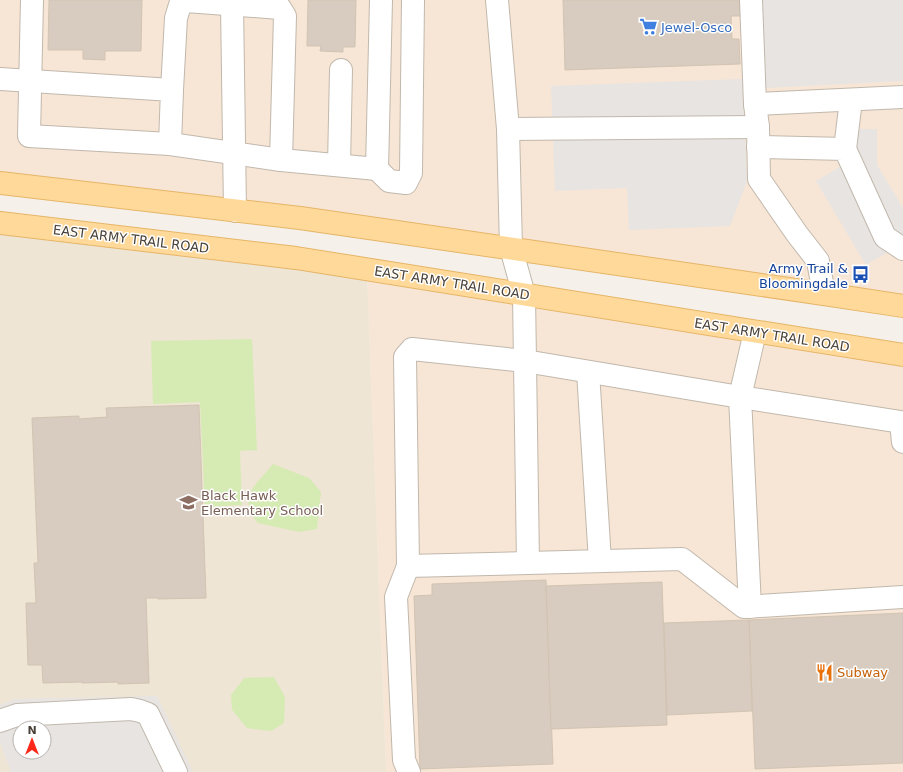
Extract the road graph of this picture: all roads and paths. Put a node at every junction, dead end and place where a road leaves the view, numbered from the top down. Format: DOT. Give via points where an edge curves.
graph roads {
  1 [pos="32,0"];
  2 [pos="381,0"];
  3 [pos="414,0"];
  4 [pos="497,0"];
  5 [pos="751,0"];
  6 [pos="232,4"];
  7 [pos="342,70"];
  8 [pos="0,79"];
  9 [pos="30,81"];
  10 [pos="172,90"];
  11 [pos="903,97"];
  12 [pos="851,100"];
  13 [pos="755,104"];
  14 [pos="508,128"];
  15 [pos="758,137"];
  16 [pos="170,144"];
  17 [pos="845,149"];
  18 [pos="234,153"];
  19 [pos="281,160"];
  20 [pos="339,165"];
  21 [pos="377,169"];
  22 [pos="0,183"];
  23 [pos="235,211"];
  24 [pos="0,223"];
  25 [pos="510,248"];
  26 [pos="903,249"];
  27 [pos="824,294"];
  28 [pos="524,295"];
  29 [pos="903,306"];
  30 [pos="755,332"];
  31 [pos="903,356"];
  32 [pos="525,361"];
  33 [pos="588,372"];
  34 [pos="740,397"];
  35 [pos="902,428"];
  36 [pos="600,561"];
  37 [pos="528,563"];
  38 [pos="408,566"];
  39 [pos="903,597"];
  40 [pos="750,607"];
  41 [pos="0,721"];
  42 [pos="176,772"];
  43 [pos="409,772"];
  1 -- 9 [label="lane"];
  2 -- 21 [label="lane"];
  3 -- 21 [label="lane" via="411,173 406,183 389,181"];
  4 -- 14 [label="lane"];
  5 -- 13 [label="lane"];
  6 -- 10 [label="lane" via="186,1 180,6 176,18"];
  6 -- 18 [label="lane"];
  6 -- 19 [label="lane" via="280,8 285,16"];
  7 -- 20 [label="lane"];
  8 -- 9 [label="lane"];
  9 -- 10 [label="lane"];
  9 -- 16 [label="lane" via="29,136"];
  10 -- 16 [label="lane"];
  11 -- 12 [label="lane"];
  12 -- 13 [label="lane"];
  12 -- 17 [label="lane"];
  13 -- 15 [label="lane"];
  14 -- 15 [label="lane"];
  14 -- 25 [label="lane"];
  15 -- 17 [label="lane"];
  15 -- 27 [label="lane" via="760,179 818,261"];
  16 -- 18 [label="lane"];
  17 -- 26 [label="lane" via="885,237"];
  18 -- 19 [label="lane"];
  18 -- 23 [label="lane"];
  19 -- 20 [label="lane"];
  20 -- 21 [label="lane"];
  22 -- 23 [label="main road"];
  23 -- 25 [label="main road"];
  24 -- 28 [label="main road, EAST ARMY TRAIL ROAD" via="296,258"];
  25 -- 27 [label="main road"];
  25 -- 28 [label="lane"];
  27 -- 29 [label="main road"];
  28 -- 30 [label="main road, EAST ARMY TRAIL ROAD"];
  28 -- 32 [label="lane"];
  30 -- 31 [label="main road, EAST ARMY TRAIL ROAD"];
  30 -- 34 [label="lane"];
  32 -- 33 [label="lane"];
  32 -- 37 [label="lane"];
  32 -- 38 [label="lane" via="412,349 405,357"];
  33 -- 34 [label="lane"];
  33 -- 36 [label="lane"];
  34 -- 35 [label="lane"];
  34 -- 40 [label="lane"];
  36 -- 37 [label="lane"];
  36 -- 40 [label="lane" via="682,559 744,607"];
  37 -- 38 [label="lane"];
  38 -- 43 [label="lane" via="396,597 404,760"];
  39 -- 40 [label="lane"];
  41 -- 42 [label="lane" via="17,715 131,709 140,711 148,714"];
}
